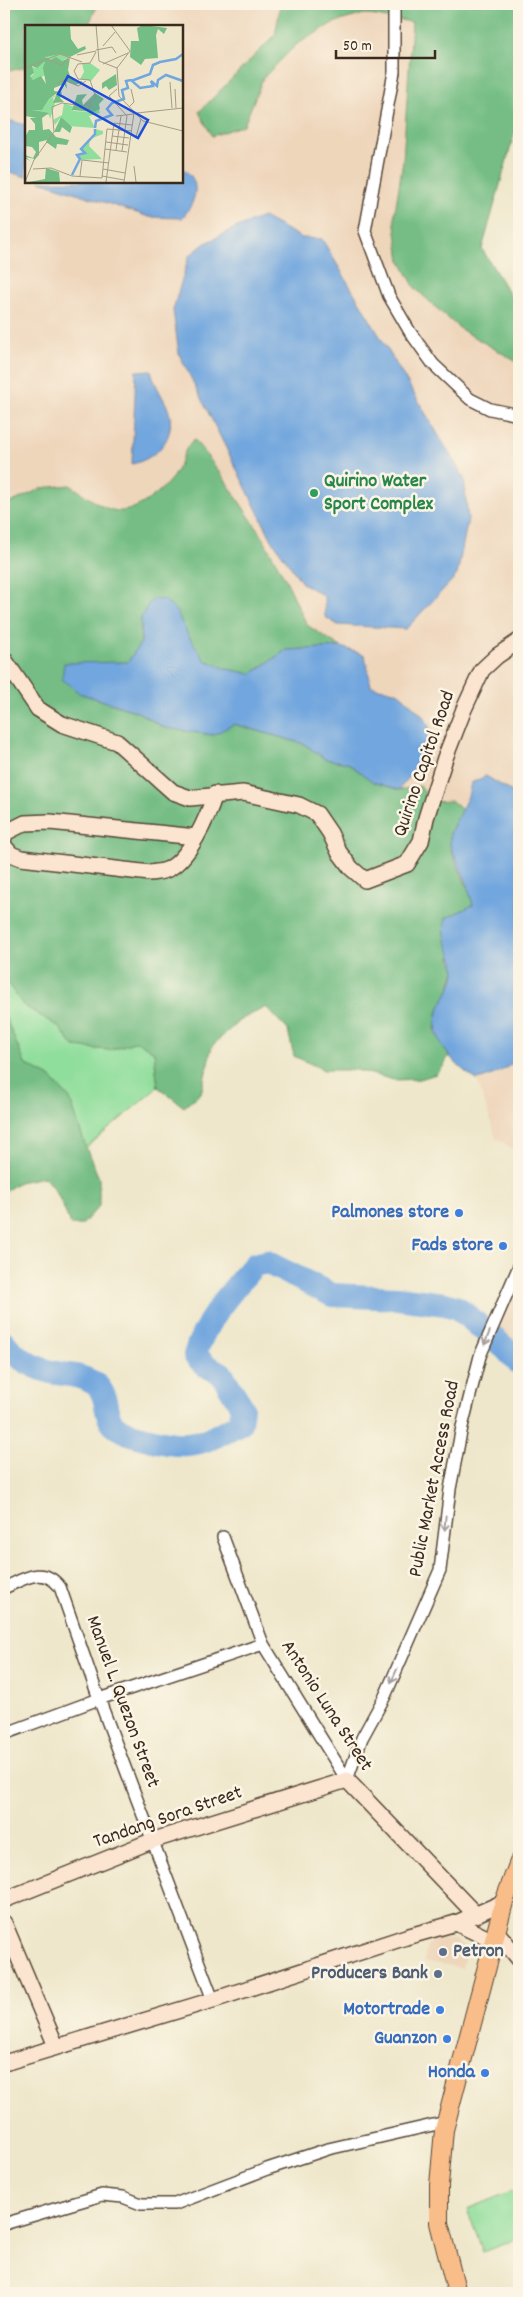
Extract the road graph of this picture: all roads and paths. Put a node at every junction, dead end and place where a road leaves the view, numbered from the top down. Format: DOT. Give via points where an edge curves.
graph roads {
  1 [pos="392,4"];
  2 [pos="519,415"];
  3 [pos="519,641"];
  4 [pos="4,659"];
  5 [pos="215,794"];
  6 [pos="196,837"];
  7 [pos="4,838"];
  8 [pos="4,846"];
  9 [pos="519,1266"];
  10 [pos="224,1537"];
  11 [pos="4,1588"];
  12 [pos="263,1644"];
  13 [pos="99,1699"];
  14 [pos="4,1734"];
  15 [pos="347,1780"];
  16 [pos="154,1840"];
  17 [pos="519,1862"];
  18 [pos="4,1900"];
  19 [pos="504,1902"];
  20 [pos="476,1915"];
  21 [pos="4,1923"];
  22 [pos="456,1923"];
  23 [pos="495,1936"];
  24 [pos="519,1959"];
  25 [pos="213,2000"];
  26 [pos="56,2046"];
  27 [pos="4,2063"];
  28 [pos="446,2122"];
  29 [pos="4,2224"];
  30 [pos="457,2293"];
  1 -- 2 [label="street" via="394,72 364,231 389,296 433,364 470,399 490,409"];
  3 -- 5 [label="street, Quirino Capitol Road" via="482,670 445,758 421,841 407,864 365,880 339,852 317,814 272,798 243,793"];
  4 -- 5 [label="street, Quirino Capitol Road" via="38,709 62,724 117,742 172,792 190,798"];
  5 -- 6 [label="street"];
  6 -- 7 [label="street" via="50,822 25,823 14,827"];
  6 -- 8 [label="street" via="175,864 166,870 150,873 21,858"];
  9 -- 15 [label="street, Public Market Access Road, one-way" via="480,1356 450,1489 440,1570 385,1696 362,1738"];
  10 -- 12 [label="street, Antonio Luna Street"];
  11 -- 13 [label="street, Manuel L. Quezon Street" via="33,1576 50,1576 60,1586"];
  12 -- 13 [label="street"];
  12 -- 15 [label="street, Antonio Luna Street"];
  13 -- 14 [label="street"];
  13 -- 16 [label="street, Manuel L. Quezon Street"];
  15 -- 16 [label="street, Tandang Sora Street"];
  15 -- 20 [label="street, Antonio Luna Street"];
  16 -- 18 [label="street, Tandang Sora Street"];
  16 -- 25 [label="street, Manuel L. Quezon Street"];
  17 -- 19 [label="main road"];
  19 -- 20 [label="street"];
  19 -- 23 [label="main road"];
  20 -- 22 [label="street"];
  21 -- 26 [label="street"];
  22 -- 23 [label="street"];
  22 -- 25 [label="street"];
  23 -- 24 [label="street"];
  23 -- 28 [label="main road"];
  25 -- 26 [label="street"];
  26 -- 27 [label="street"];
  28 -- 29 [label="street" via="328,2149 175,2204 140,2204 123,2197 102,2195"];
  28 -- 30 [label="main road" via="439,2185 439,2223"];
}
